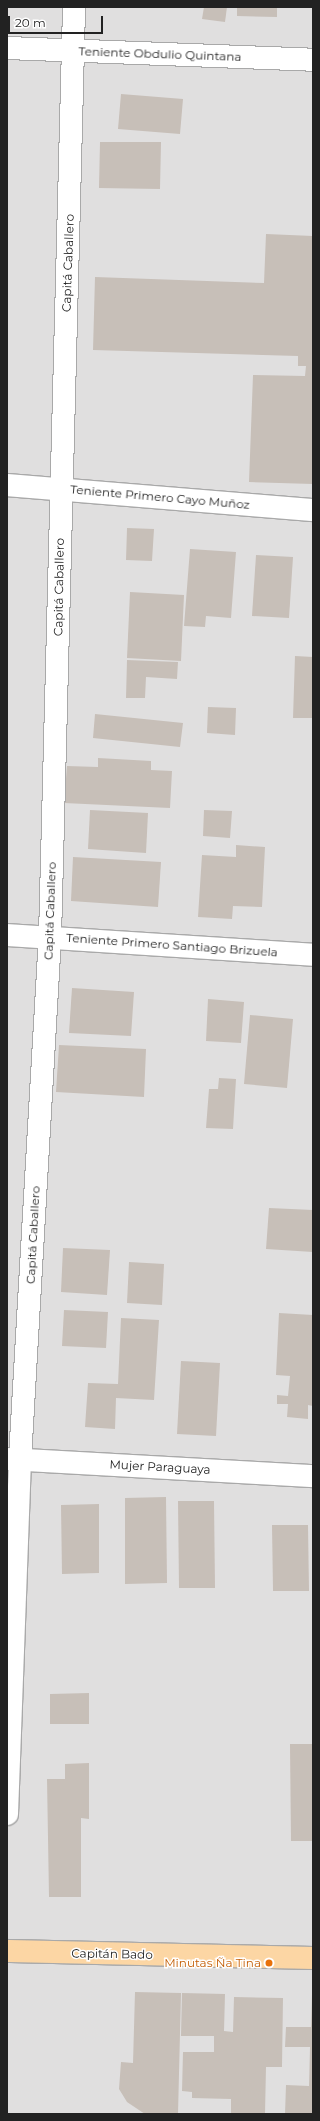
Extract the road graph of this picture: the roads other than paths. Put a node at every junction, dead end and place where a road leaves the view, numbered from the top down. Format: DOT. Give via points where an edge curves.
graph roads {
  1 [pos="74,7"];
  2 [pos="7,48"];
  3 [pos="74,50"];
  4 [pos="313,60"];
  5 [pos="7,485"];
  6 [pos="62,488"];
  7 [pos="313,510"];
  8 [pos="7,935"];
  9 [pos="50,937"];
  10 [pos="313,955"];
  11 [pos="13,1459"];
  12 [pos="313,1476"];
  13 [pos="7,1814"];
  14 [pos="7,1951"];
  15 [pos="313,1958"];
  1 -- 3 [label="street, Capitá Caballero"];
  2 -- 3 [label="street, Teniente Obdulio Quintana"];
  3 -- 4 [label="street, Teniente Obdulio Quintana"];
  3 -- 6 [label="street, Capitá Caballero"];
  5 -- 6 [label="street, Teniente Primero Cayo Muñoz"];
  6 -- 7 [label="street, Teniente Primero Cayo Muñoz"];
  6 -- 9 [label="street, Capitá Caballero"];
  8 -- 9 [label="street, Teniente Primero Santiago Brizuela"];
  9 -- 10 [label="street, Teniente Primero Santiago Brizuela"];
  9 -- 11 [label="street, Capitá Caballero"];
  11 -- 12 [label="street, Mujer Paraguaya"];
  11 -- 13 [label="street, Capitá Caballero"];
  14 -- 15 [label="main road, Capitán Bado"];
}
